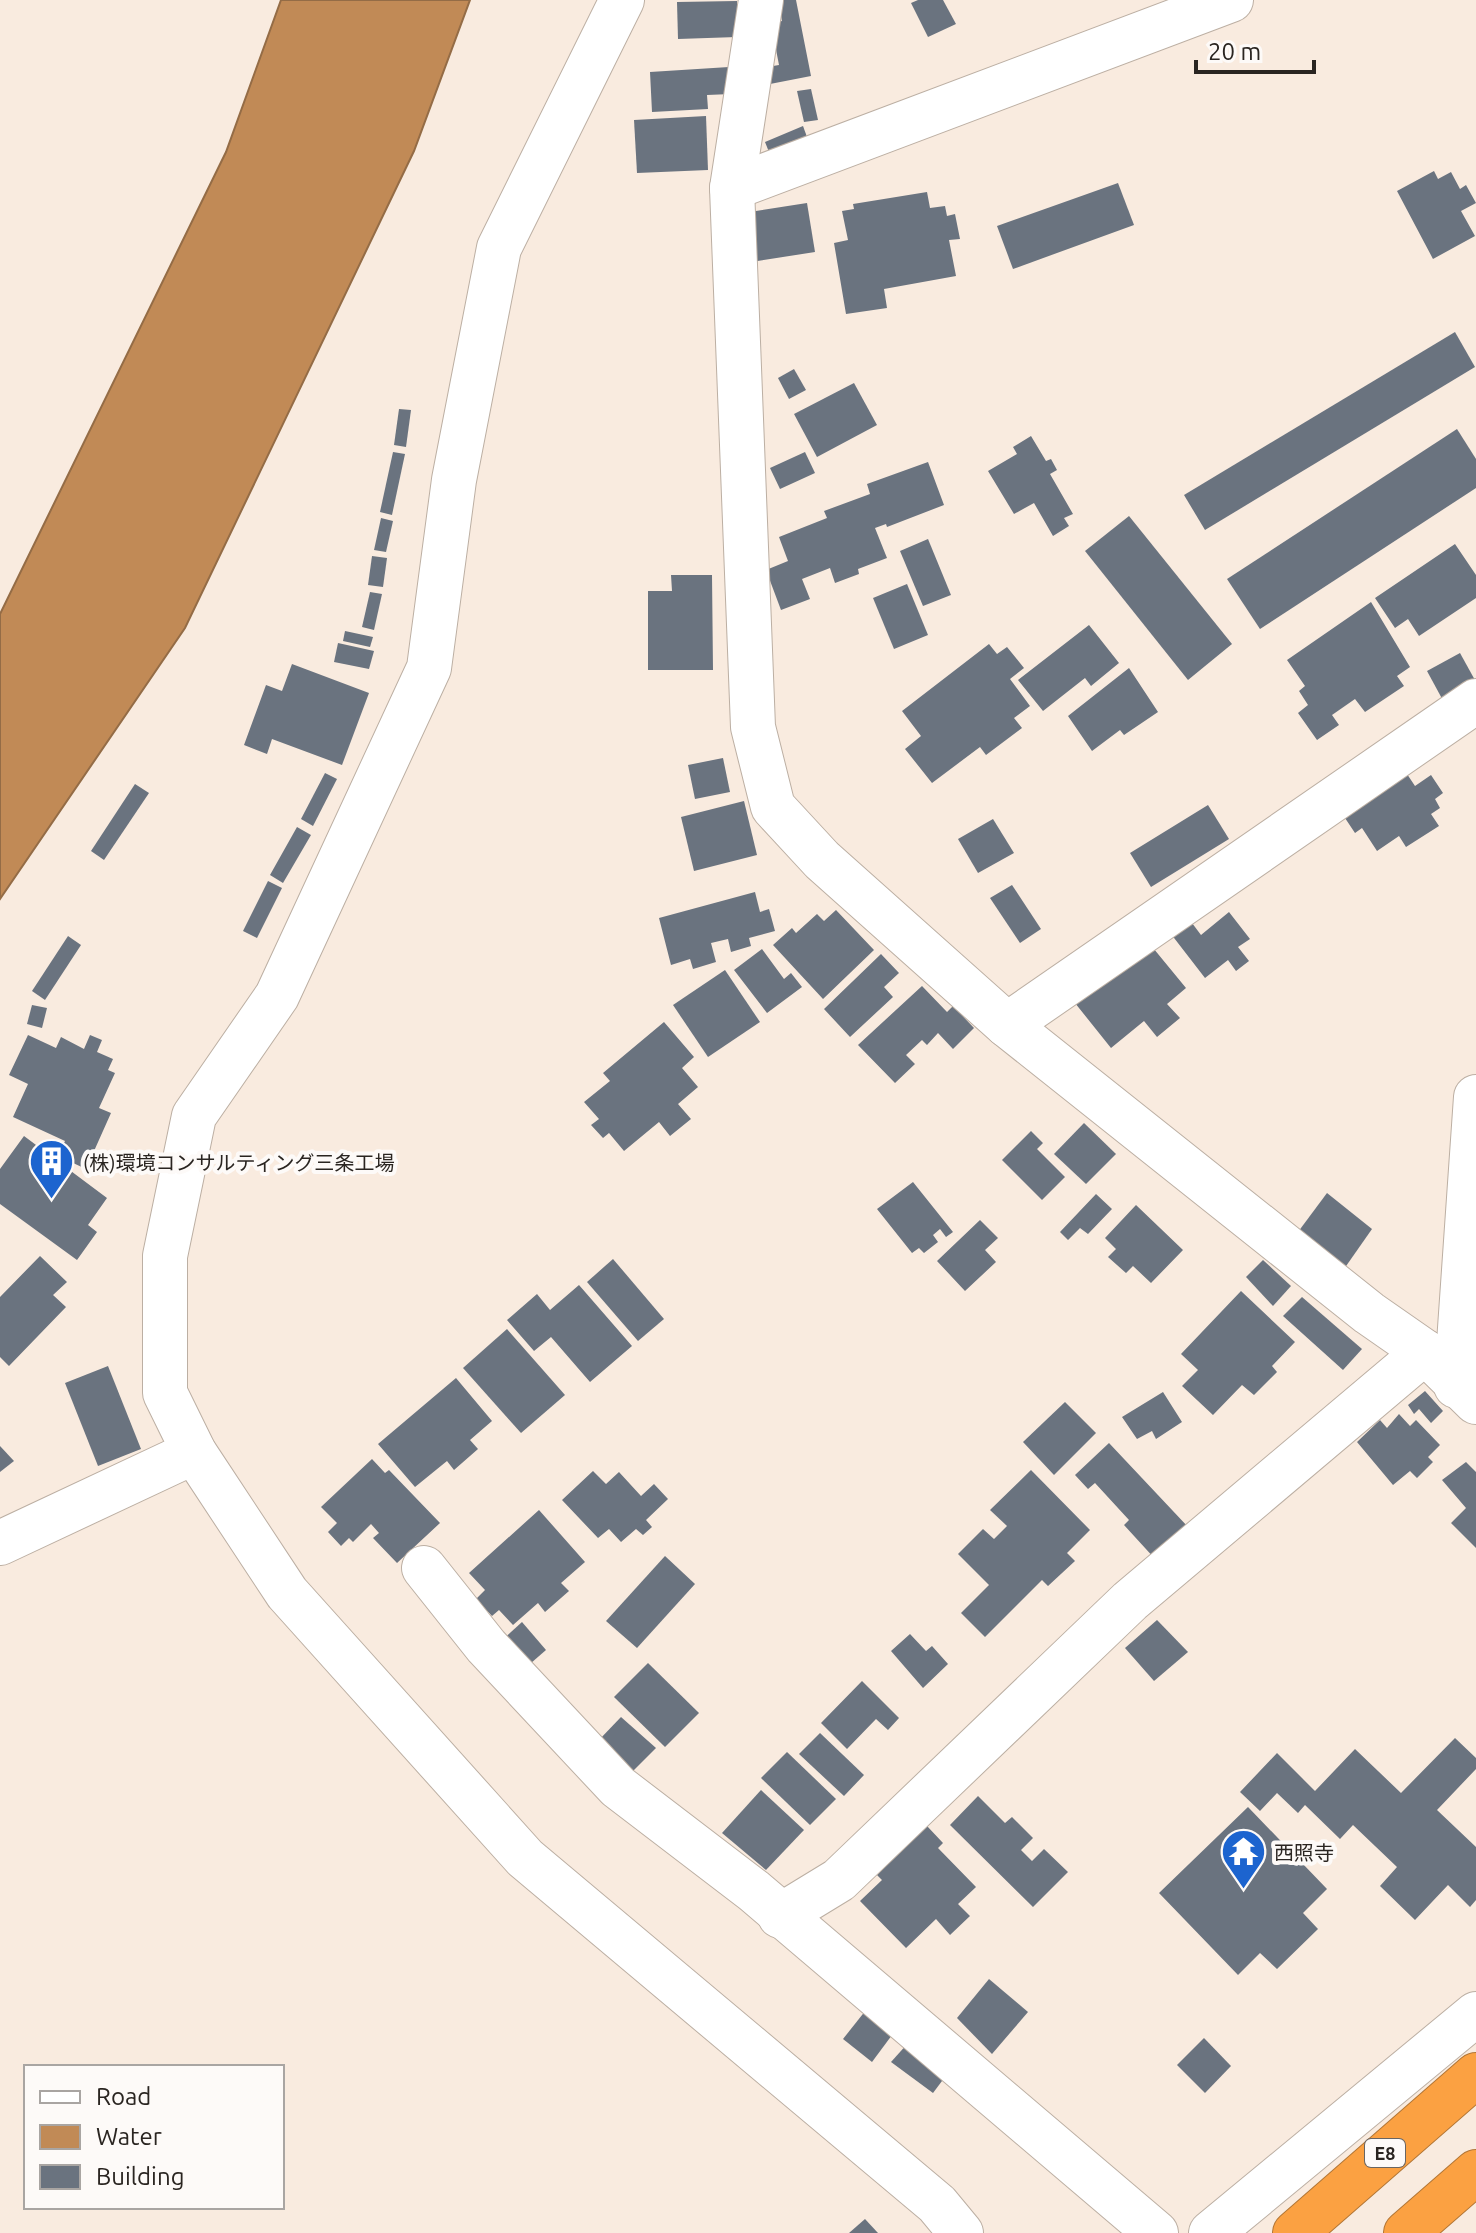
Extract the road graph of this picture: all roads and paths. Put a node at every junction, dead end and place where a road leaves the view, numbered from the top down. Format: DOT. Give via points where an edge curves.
graph roads {
  1 [pos="622,0"];
  2 [pos="761,0"];
  3 [pos="1231,0"];
  4 [pos="732,188"];
  5 [pos="1476,701"];
  6 [pos="1007,1025"];
  7 [pos="1476,1097"];
  8 [pos="1425,1352"];
  9 [pos="1466,1394"];
  10 [pos="194,1452"];
  11 [pos="0,1543"];
  12 [pos="424,1568"];
  13 [pos="780,1916"];
  14 [pos="1476,2014"];
  15 [pos="1476,2075"];
  16 [pos="1476,2172"];
  17 [pos="961,2233"];
  18 [pos="1156,2233"];
  19 [pos="1211,2233"];
  20 [pos="1295,2233"];
  21 [pos="1406,2233"];
  1 -- 10 [label="street" via="499,248 454,480 429,668 277,996 194,1116 165,1256 165,1393"];
  2 -- 4 [label="street"];
  3 -- 4 [label="street"];
  4 -- 6 [label="street" via="753,727 773,807 822,860"];
  5 -- 6 [label="street"];
  6 -- 8 [label="street"];
  7 -- 9 [label="street"];
  8 -- 9 [label="street"];
  8 -- 13 [label="street" via="1130,1601 839,1880"];
  10 -- 11 [label="street"];
  10 -- 17 [label="street" via="287,1593 525,1858 937,2204"];
  12 -- 13 [label="street" via="486,1646 618,1787"];
  13 -- 18 [label="street"];
  14 -- 19 [label="street"];
  15 -- 20 [label="highway, E8"];
  16 -- 21 [label="highway"];
}
